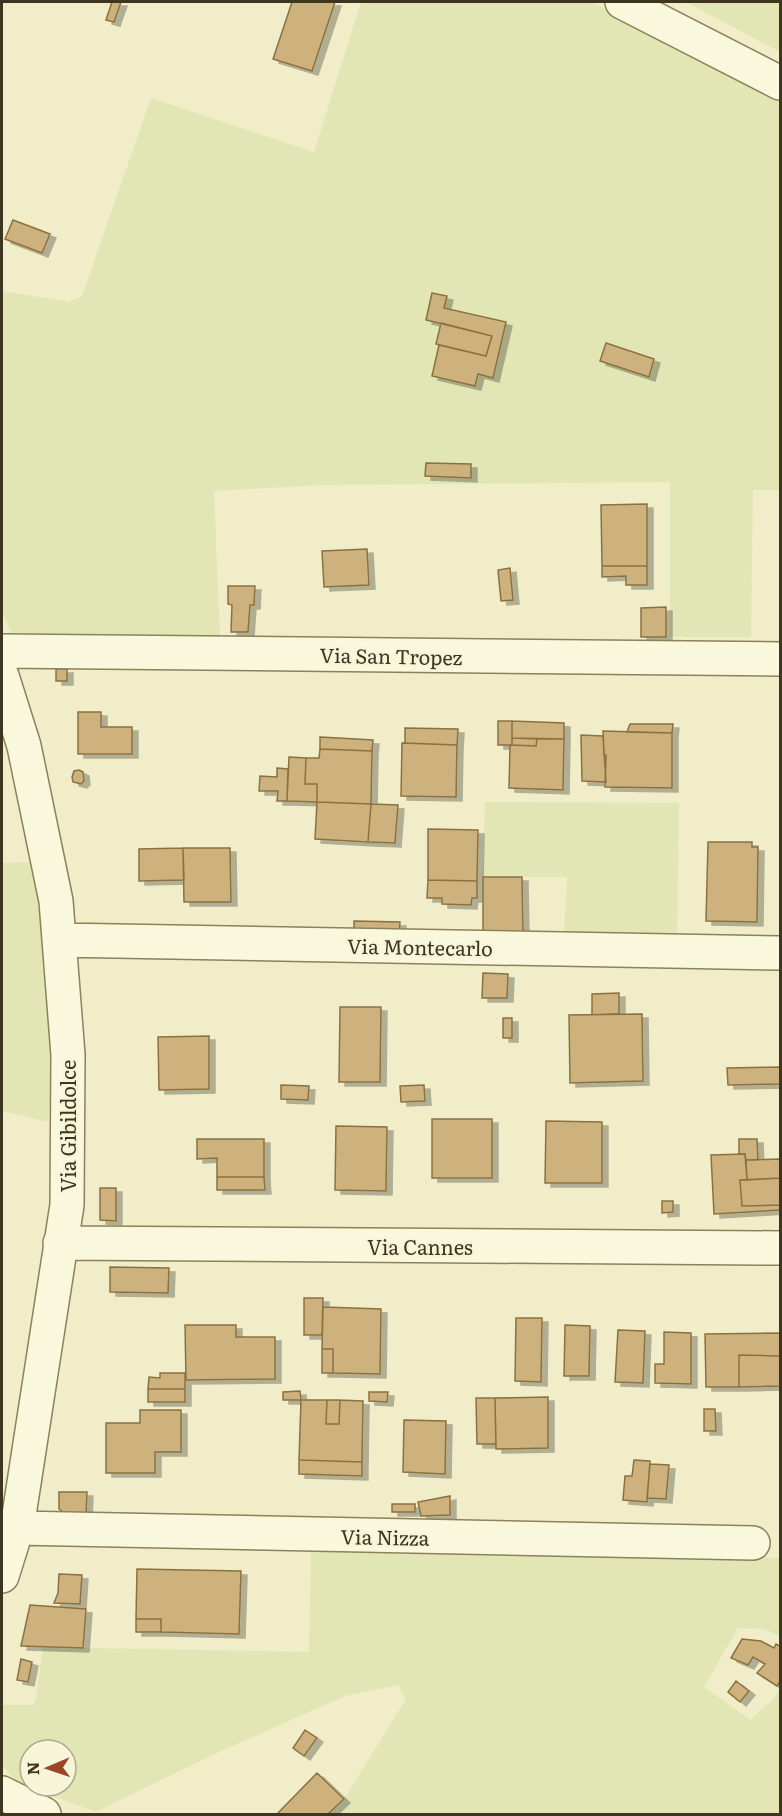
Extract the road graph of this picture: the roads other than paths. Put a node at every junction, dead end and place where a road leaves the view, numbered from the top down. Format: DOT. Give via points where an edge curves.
graph roads {
  1 [pos="622,2"];
  2 [pos="780,83"];
  3 [pos="2,651"];
  4 [pos="780,659"];
  5 [pos="2,676"];
  6 [pos="60,940"];
  7 [pos="780,953"];
  8 [pos="60,1244"];
  9 [pos="780,1248"];
  10 [pos="17,1528"];
  11 [pos="753,1543"];
  12 [pos="2,1576"];
  13 [pos="2,1793"];
  14 [pos="44,1815"];
  1 -- 2 [label="street"];
  3 -- 4 [label="street, Via San Tropez"];
  5 -- 6 [label="street, Via Gibildolce" via="24,746 57,901"];
  6 -- 7 [label="street, Via Montecarlo"];
  6 -- 8 [label="street, Via Gibildolce" via="68,1055 67,1205"];
  8 -- 9 [label="street, Via Cannes"];
  8 -- 10 [label="street, Via Gibildolce"];
  10 -- 11 [label="street, Via Nizza"];
  10 -- 12 [label="street, Via Gibildolce"];
  13 -- 14 [label="street"];
}
